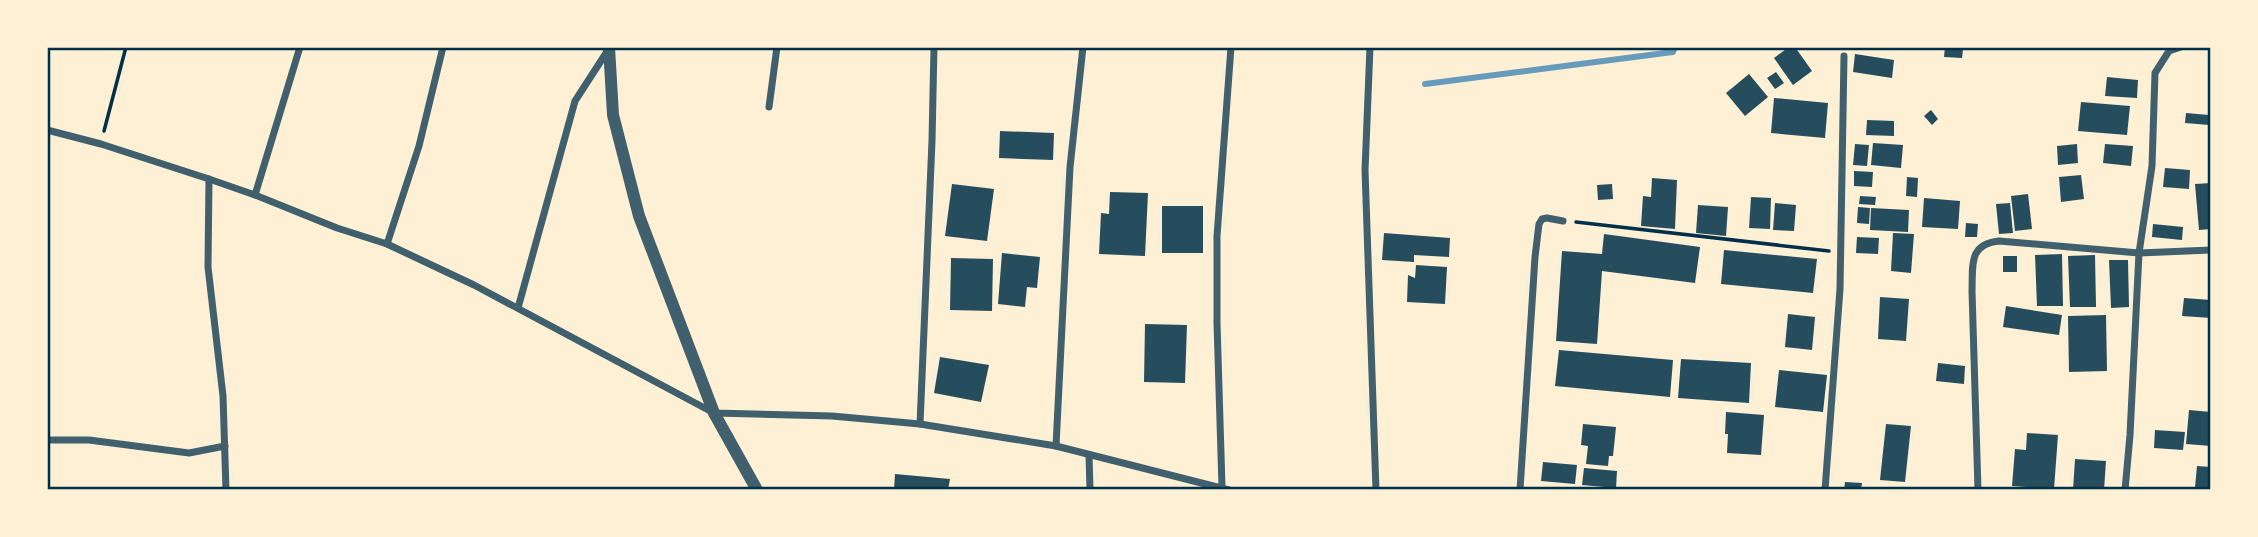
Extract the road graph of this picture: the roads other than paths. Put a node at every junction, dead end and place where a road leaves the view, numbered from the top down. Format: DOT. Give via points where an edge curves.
graph roads {
  1 [pos="300,47"];
  2 [pos="443,47"];
  3 [pos="777,47"];
  4 [pos="934,47"];
  5 [pos="1083,47"];
  6 [pos="1231,47"];
  7 [pos="1370,47"];
  8 [pos="2181,47"];
  9 [pos="609,48"];
  10 [pos="1844,55"];
  11 [pos="769,107"];
  12 [pos="47,130"];
  13 [pos="209,179"];
  14 [pos="255,195"];
  15 [pos="1563,221"];
  16 [pos="387,244"];
  17 [pos="2211,250"];
  18 [pos="2139,253"];
  19 [pos="518,309"];
  20 [pos="714,413"];
  21 [pos="920,424"];
  22 [pos="47,440"];
  23 [pos="225,446"];
  24 [pos="1056,446"];
  25 [pos="1089,455"];
  26 [pos="1226,489"];
  27 [pos="226,490"];
  28 [pos="757,490"];
  29 [pos="1090,490"];
  30 [pos="1376,490"];
  31 [pos="1520,490"];
  32 [pos="1825,490"];
  33 [pos="1978,490"];
  34 [pos="2125,490"];
  1 -- 14 [label="street"];
  2 -- 16 [label="street" via="419,146"];
  3 -- 11 [label="street"];
  4 -- 21 [label="street"];
  5 -- 24 [label="street" via="1070,167"];
  6 -- 26 [label="street" via="1217,236"];
  7 -- 30 [label="street" via="1364,170"];
  8 -- 18 [label="street" via="2169,51 2155,73 2152,166"];
  9 -- 19 [label="street" via="575,101"];
  9 -- 20 [label="street" via="613,115 639,216"];
  10 -- 32 [label="street" via="1842,252"];
  12 -- 13 [label="street"];
  13 -- 14 [label="street"];
  13 -- 23 [label="street" via="208,267"];
  14 -- 16 [label="street"];
  15 -- 31 [label="street" via="1547,218 1539,224"];
  16 -- 19 [label="street"];
  17 -- 18 [label="street"];
  18 -- 33 [label="street" via="1999,241 1985,243 1978,250 1972,291"];
  18 -- 34 [label="street"];
  19 -- 20 [label="street"];
  20 -- 21 [label="street"];
  20 -- 28 [label="street"];
  21 -- 24 [label="street"];
  22 -- 23 [label="street" via="89,440 188,453"];
  23 -- 27 [label="street"];
  24 -- 25 [label="street"];
  25 -- 26 [label="street"];
  25 -- 29 [label="street"];
}
